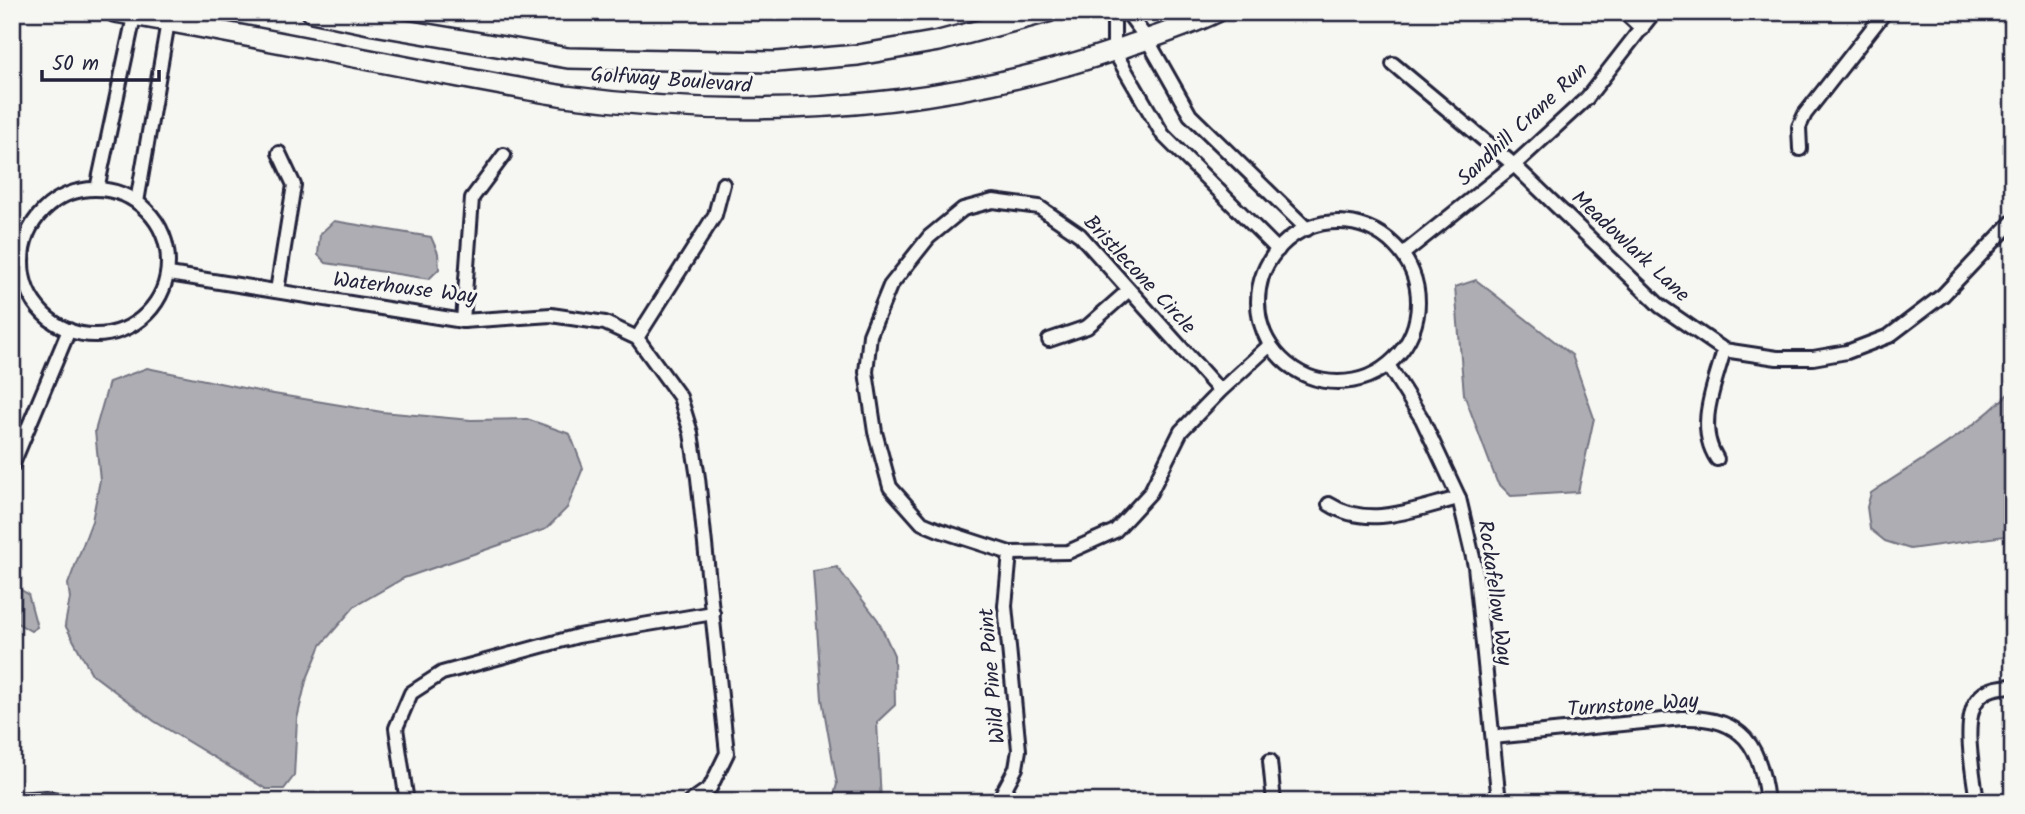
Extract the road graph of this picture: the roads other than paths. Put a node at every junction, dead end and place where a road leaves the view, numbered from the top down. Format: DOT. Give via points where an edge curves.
graph roads {
  1 [pos="312,12"];
  2 [pos="1048,12"];
  3 [pos="1114,12"];
  4 [pos="1127,12"];
  5 [pos="1217,12"];
  6 [pos="1624,12"];
  7 [pos="1654,12"];
  8 [pos="1885,12"];
  9 [pos="128,13"];
  10 [pos="169,16"];
  11 [pos="1642,29"];
  12 [pos="1147,39"];
  13 [pos="1114,51"];
  14 [pos="1393,64"];
  15 [pos="1800,149"];
  16 [pos="279,153"];
  17 [pos="504,155"];
  18 [pos="1514,165"];
  19 [pos="723,184"];
  20 [pos="97,189"];
  21 [pos="137,202"];
  22 [pos="2013,221"];
  23 [pos="1307,229"];
  24 [pos="18,244"];
  25 [pos="1278,250"];
  26 [pos="1404,253"];
  27 [pos="169,274"];
  28 [pos="1129,290"];
  29 [pos="277,291"];
  30 [pos="463,320"];
  31 [pos="69,330"];
  32 [pos="637,338"];
  33 [pos="1049,340"];
  34 [pos="1270,345"];
  35 [pos="1724,350"];
  36 [pos="1388,365"];
  37 [pos="1220,391"];
  38 [pos="1717,459"];
  39 [pos="12,466"];
  40 [pos="1459,498"];
  41 [pos="1329,505"];
  42 [pos="1010,553"];
  43 [pos="713,613"];
  44 [pos="2013,686"];
  45 [pos="1493,737"];
  46 [pos="1270,761"];
  47 [pos="1003,792"];
  48 [pos="13,800"];
  49 [pos="69,802"];
  50 [pos="407,802"];
  51 [pos="690,802"];
  52 [pos="1274,802"];
  53 [pos="1499,802"];
  54 [pos="1767,802"];
  55 [pos="1976,802"];
  1 -- 2 [label="street, Golfway Boulevard" via="568,58 776,62 858,55 939,41"];
  3 -- 13 [label="street"];
  4 -- 12 [label="street"];
  5 -- 12 [label="street, Golfway Boulevard"];
  6 -- 11 [label="street"];
  7 -- 11 [label="street, Sandhill Crane Run"];
  8 -- 15 [label="street" via="1805,114 1799,127"];
  9 -- 10 [label="street, Golfway Boulevard"];
  9 -- 20 [label="street"];
  10 -- 13 [label="street, Golfway Boulevard" via="565,96 773,110 866,105 952,93"];
  10 -- 21 [label="street"];
  11 -- 18 [label="street, Sandhill Crane Run" via="1587,98"];
  12 -- 13 [label="street, Golfway Boulevard"];
  12 -- 23 [label="street" via="1190,115"];
  13 -- 25 [label="street" via="1163,135"];
  14 -- 18 [label="street, Meadowlark Lane"];
  16 -- 29 [label="street" via="294,185"];
  17 -- 30 [label="street" via="472,198"];
  18 -- 26 [label="street, Sandhill Crane Run"];
  18 -- 35 [label="street, Meadowlark Lane" via="1660,306"];
  19 -- 32 [label="street" via="715,215"];
  20 -- 21 [label="street" via="118,192"];
  20 -- 24 [label="street" via="64,195 50,204"];
  21 -- 27 [label="street" via="153,216 163,235"];
  22 -- 35 [label="street, Meadowlark Lane" via="1942,295 1889,336 1847,352 1813,358"];
  23 -- 25 [label="street"];
  23 -- 26 [label="street" via="1329,223 1352,224 1374,231"];
  24 -- 31 [label="street" via="30,296 40,310"];
  25 -- 34 [label="street" via="1259,289 1258,309"];
  26 -- 36 [label="street" via="1416,282 1418,305 1404,348"];
  27 -- 29 [label="street, Waterhouse Way"];
  27 -- 31 [label="street" via="147,314 130,326 89,335"];
  28 -- 33 [label="street" via="1087,327"];
  28 -- 37 [label="street, Bristlecone Circle"];
  28 -- 42 [label="street, Bristlecone Circle" via="1080,235 1039,207 993,201 963,209 929,237 890,286 870,335 866,372 890,487 922,523"];
  29 -- 30 [label="street, Waterhouse Way"];
  30 -- 32 [label="street, Waterhouse Way" via="551,315 605,323"];
  31 -- 39 [label="street"];
  32 -- 43 [label="street, Waterhouse Way" via="680,397 691,433"];
  34 -- 36 [label="street" via="1303,374 1325,381 1347,382"];
  34 -- 37 [label="street, Bristlecone Circle"];
  35 -- 38 [label="street" via="1706,428"];
  36 -- 40 [label="street, Rockafellow Way" via="1422,419"];
  37 -- 42 [label="street, Bristlecone Circle" via="1181,431 1150,493 1115,531 1068,552"];
  40 -- 41 [label="street" via="1370,517 1348,515"];
  40 -- 45 [label="street, Rockafellow Way" via="1475,566"];
  42 -- 47 [label="street, Wild Pine Point" via="1005,606 1019,750 1016,768"];
  43 -- 50 [label="street" via="578,636 442,673 411,694 396,728"];
  43 -- 51 [label="street, Waterhouse Way" via="727,752 710,788"];
  44 -- 55 [label="street" via="1985,693 1972,709 1969,729"];
  45 -- 53 [label="street, Rockafellow Way"];
  45 -- 54 [label="street, Turnstone Way" via="1707,719 1730,727 1756,751"];
  46 -- 52 [label="street"];
  48 -- 49 [label="street"];
}
